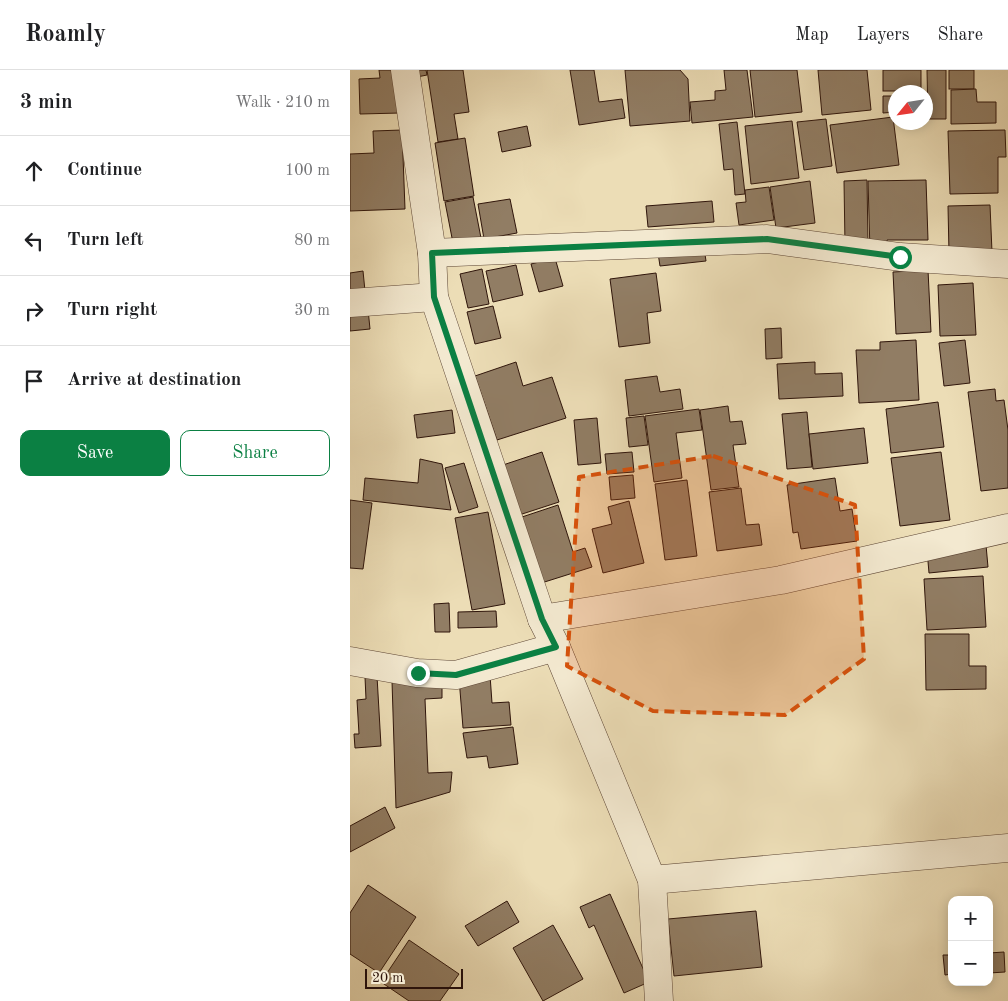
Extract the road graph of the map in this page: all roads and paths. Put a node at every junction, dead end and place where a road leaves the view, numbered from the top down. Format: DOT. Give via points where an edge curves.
graph roads {
  1 [pos="405,70"];
  2 [pos="432,253"];
  3 [pos="1008,264"];
  4 [pos="434,297"];
  5 [pos="350,303"];
  6 [pos="1008,528"];
  7 [pos="542,619"];
  8 [pos="556,647"];
  9 [pos="350,661"];
  10 [pos="1008,848"];
  11 [pos="652,880"];
  12 [pos="659,1001"];
  1 -- 2 [label="street"];
  2 -- 3 [label="street" via="767,239 900,257"];
  2 -- 4 [label="street"];
  4 -- 5 [label="street"];
  4 -- 7 [label="street"];
  6 -- 7 [label="street" via="781,580"];
  7 -- 8 [label="street"];
  8 -- 9 [label="street" via="456,675 418,673"];
  8 -- 11 [label="street"];
  10 -- 11 [label="street"];
  11 -- 12 [label="street"];
}
